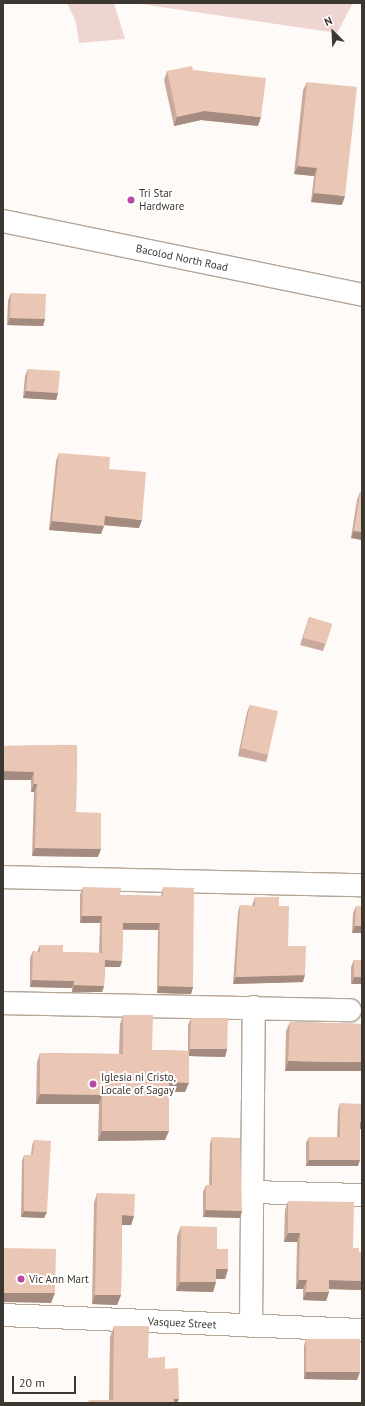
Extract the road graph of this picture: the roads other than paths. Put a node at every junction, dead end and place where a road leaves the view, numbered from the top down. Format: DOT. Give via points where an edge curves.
graph roads {
  1 [pos="3,222"];
  2 [pos="362,295"];
  3 [pos="3,877"];
  4 [pos="362,885"];
  5 [pos="3,1003"];
  6 [pos="254,1007"];
  7 [pos="350,1010"];
  8 [pos="252,1192"];
  9 [pos="362,1195"];
  10 [pos="3,1315"];
  11 [pos="251,1326"];
  12 [pos="362,1330"];
  1 -- 2 [label="main road, Bacolod North Road"];
  3 -- 4 [label="main road"];
  5 -- 6 [label="main road"];
  6 -- 7 [label="main road"];
  6 -- 8 [label="main road"];
  8 -- 9 [label="main road"];
  8 -- 11 [label="main road"];
  10 -- 11 [label="main road, Vasquez Street"];
  11 -- 12 [label="main road, Vasquez Street"];
}
